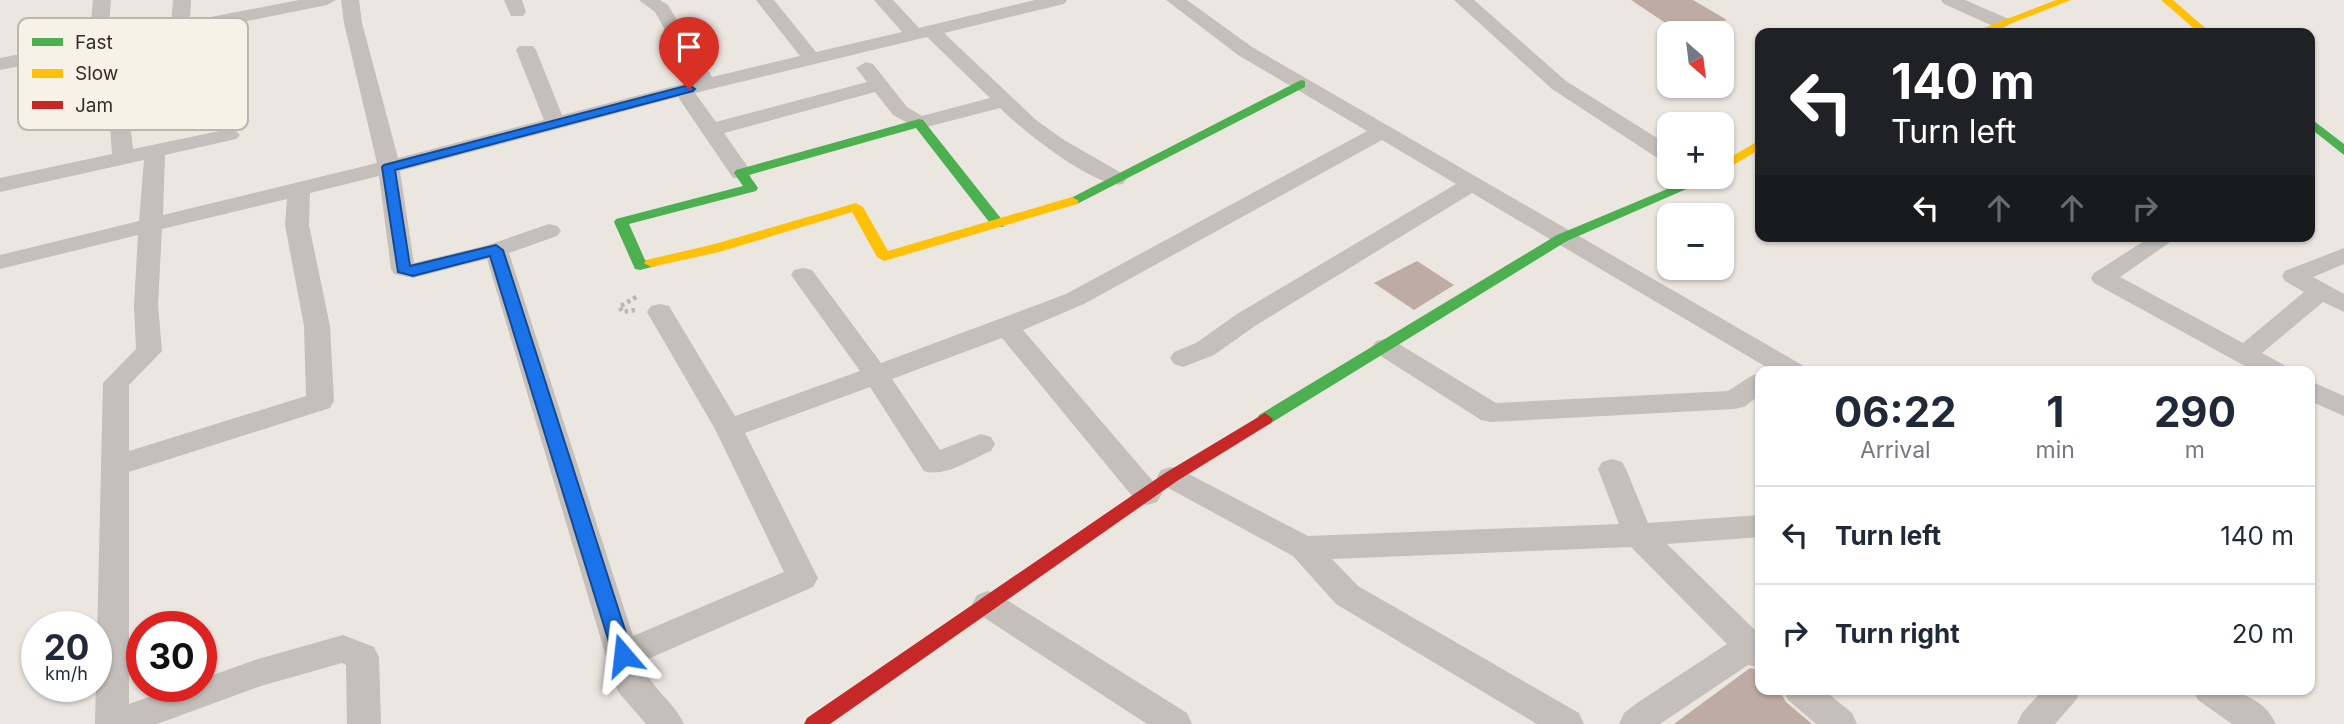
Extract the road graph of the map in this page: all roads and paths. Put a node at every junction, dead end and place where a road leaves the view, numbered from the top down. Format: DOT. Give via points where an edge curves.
graph roads {
  1 [pos="102,0"];
  2 [pos="182,0"];
  3 [pos="327,0"];
  4 [pos="350,0"];
  5 [pos="648,0"];
  6 [pos="765,0"];
  7 [pos="883,0"];
  8 [pos="1058,0"];
  9 [pos="1175,0"];
  10 [pos="1462,0"];
  11 [pos="1950,0"];
  12 [pos="2066,0"];
  13 [pos="2166,0"];
  14 [pos="1010,5"];
  15 [pos="103,18"];
  16 [pos="181,18"];
  17 [pos="236,18"];
  18 [pos="2001,23"];
  19 [pos="1989,28"];
  20 [pos="2199,28"];
  21 [pos="923,33"];
  22 [pos="526,50"];
  23 [pos="812,59"];
  24 [pos="18,61"];
  25 [pos="0,64"];
  26 [pos="866,68"];
  27 [pos="1301,84"];
  28 [pos="706,85"];
  29 [pos="880,85"];
  30 [pos="683,90"];
  31 [pos="1004,101"];
  32 [pos="555,123"];
  33 [pos="919,123"];
  34 [pos="121,130"];
  35 [pos="712,130"];
  36 [pos="1382,132"];
  37 [pos="2315,134"];
  38 [pos="229,135"];
  39 [pos="1755,147"];
  40 [pos="1657,148"];
  41 [pos="155,151"];
  42 [pos="2344,151"];
  43 [pos="123,158"];
  44 [pos="1734,160"];
  45 [pos="388,167"];
  46 [pos="741,173"];
  47 [pos="1115,179"];
  48 [pos="1471,184"];
  49 [pos="0,185"];
  50 [pos="299,188"];
  51 [pos="1676,189"];
  52 [pos="998,224"];
  53 [pos="149,227"];
  54 [pos="549,231"];
  55 [pos="1562,238"];
  56 [pos="2159,242"];
  57 [pos="496,250"];
  58 [pos="2344,255"];
  59 [pos="0,262"];
  60 [pos="803,275"];
  61 [pos="2321,291"];
  62 [pos="2344,303"];
  63 [pos="660,312"];
  64 [pos="1007,327"];
  65 [pos="1385,346"];
  66 [pos="2244,355"];
  67 [pos="1183,358"];
  68 [pos="1780,366"];
  69 [pos="2265,366"];
  70 [pos="876,375"];
  71 [pos="1755,385"];
  72 [pos="2315,392"];
  73 [pos="2344,407"];
  74 [pos="729,429"];
  75 [pos="981,444"];
  76 [pos="114,466"];
  77 [pos="1612,469"];
  78 [pos="1159,485"];
  79 [pos="1755,526"];
  80 [pos="1638,535"];
  81 [pos="1304,548"];
  82 [pos="988,604"];
  83 [pos="1755,650"];
  84 [pos="623,655"];
  85 [pos="1806,695"];
  86 [pos="2054,695"];
  87 [pos="2217,695"];
  88 [pos="114,724"];
  89 [pos="364,724"];
  90 [pos="667,724"];
  91 [pos="814,724"];
  92 [pos="1175,724"];
  93 [pos="1567,724"];
  94 [pos="1636,724"];
  95 [pos="1840,724"];
  96 [pos="2034,724"];
  97 [pos="2259,724"];
  1 -- 15 [label="street"];
  2 -- 16 [label="street"];
  3 -- 17 [label="street"];
  4 -- 45 [label="street"];
  5 -- 28 [label="street" via="662,9"];
  6 -- 23 [label="street"];
  7 -- 21 [label="street"];
  8 -- 14 [label="street"];
  9 -- 27 [label="street" via="1245,51"];
  10 -- 40 [label="street" via="1559,85"];
  11 -- 18 [label="street"];
  12 -- 18 [label="street"];
  13 -- 20 [label="street"];
  14 -- 21 [label="street"];
  18 -- 19 [label="street"];
  21 -- 23 [label="street"];
  21 -- 31 [label="street"];
  22 -- 32 [label="street"];
  23 -- 28 [label="street"];
  24 -- 25 [label="street"];
  26 -- 29 [label="street"];
  27 -- 36 [label="street"];
  27 -- 47 [label="street"];
  28 -- 30 [label="street"];
  29 -- 33 [label="street" via="900,111"];
  29 -- 35 [label="street"];
  30 -- 32 [label="street"];
  30 -- 35 [label="street"];
  31 -- 33 [label="street"];
  31 -- 47 [label="street" via="1048,141"];
  32 -- 45 [label="street"];
  33 -- 46 [label="street"];
  33 -- 52 [label="street"];
  34 -- 43 [label="street"];
  35 -- 46 [label="street"];
  36 -- 48 [label="street"];
  36 -- 64 [label="street" via="1075,299"];
  37 -- 42 [label="street"];
  38 -- 41 [label="street"];
  39 -- 44 [label="street"];
  41 -- 43 [label="street"];
  41 -- 53 [label="street"];
  43 -- 49 [label="street"];
  45 -- 50 [label="street"];
  45 -- 57 [label="street" via="403,268 413,271"];
  46 -- 52 [label="street" via="751,188 621,222 640,266 856,207 884,257"];
  47 -- 52 [label="street" via="1066,204"];
  48 -- 55 [label="street"];
  48 -- 67 [label="street" via="1205,349"];
  50 -- 53 [label="street"];
  50 -- 76 [label="street" via="298,225 317,326 320,401"];
  51 -- 55 [label="street"];
  53 -- 59 [label="street"];
  53 -- 76 [label="street" via="149,351 116,383"];
  54 -- 57 [label="street"];
  55 -- 65 [label="street"];
  55 -- 68 [label="street"];
  56 -- 66 [label="street" via="2103,278"];
  57 -- 84 [label="street"];
  58 -- 61 [label="street" via="2294,276"];
  60 -- 70 [label="street"];
  61 -- 62 [label="street"];
  61 -- 66 [label="street"];
  63 -- 74 [label="street"];
  64 -- 70 [label="street"];
  64 -- 78 [label="street"];
  65 -- 71 [label="street" via="1491,413 1734,400"];
  65 -- 78 [label="street"];
  66 -- 69 [label="street"];
  70 -- 74 [label="street"];
  70 -- 75 [label="street" via="934,464"];
  72 -- 73 [label="street"];
  74 -- 84 [label="street" via="802,578"];
  76 -- 88 [label="street"];
  77 -- 80 [label="street"];
  78 -- 81 [label="street"];
  78 -- 82 [label="street"];
  79 -- 80 [label="street"];
  80 -- 81 [label="street"];
  80 -- 83 [label="street"];
  81 -- 93 [label="street" via="1346,594"];
  82 -- 91 [label="street"];
  82 -- 92 [label="street"];
  83 -- 94 [label="street"];
  84 -- 90 [label="street" via="631,683"];
  85 -- 95 [label="street"];
  86 -- 96 [label="street"];
  87 -- 97 [label="street"];
  88 -- 89 [label="street" via="258,673 344,649 362,657"];
}
